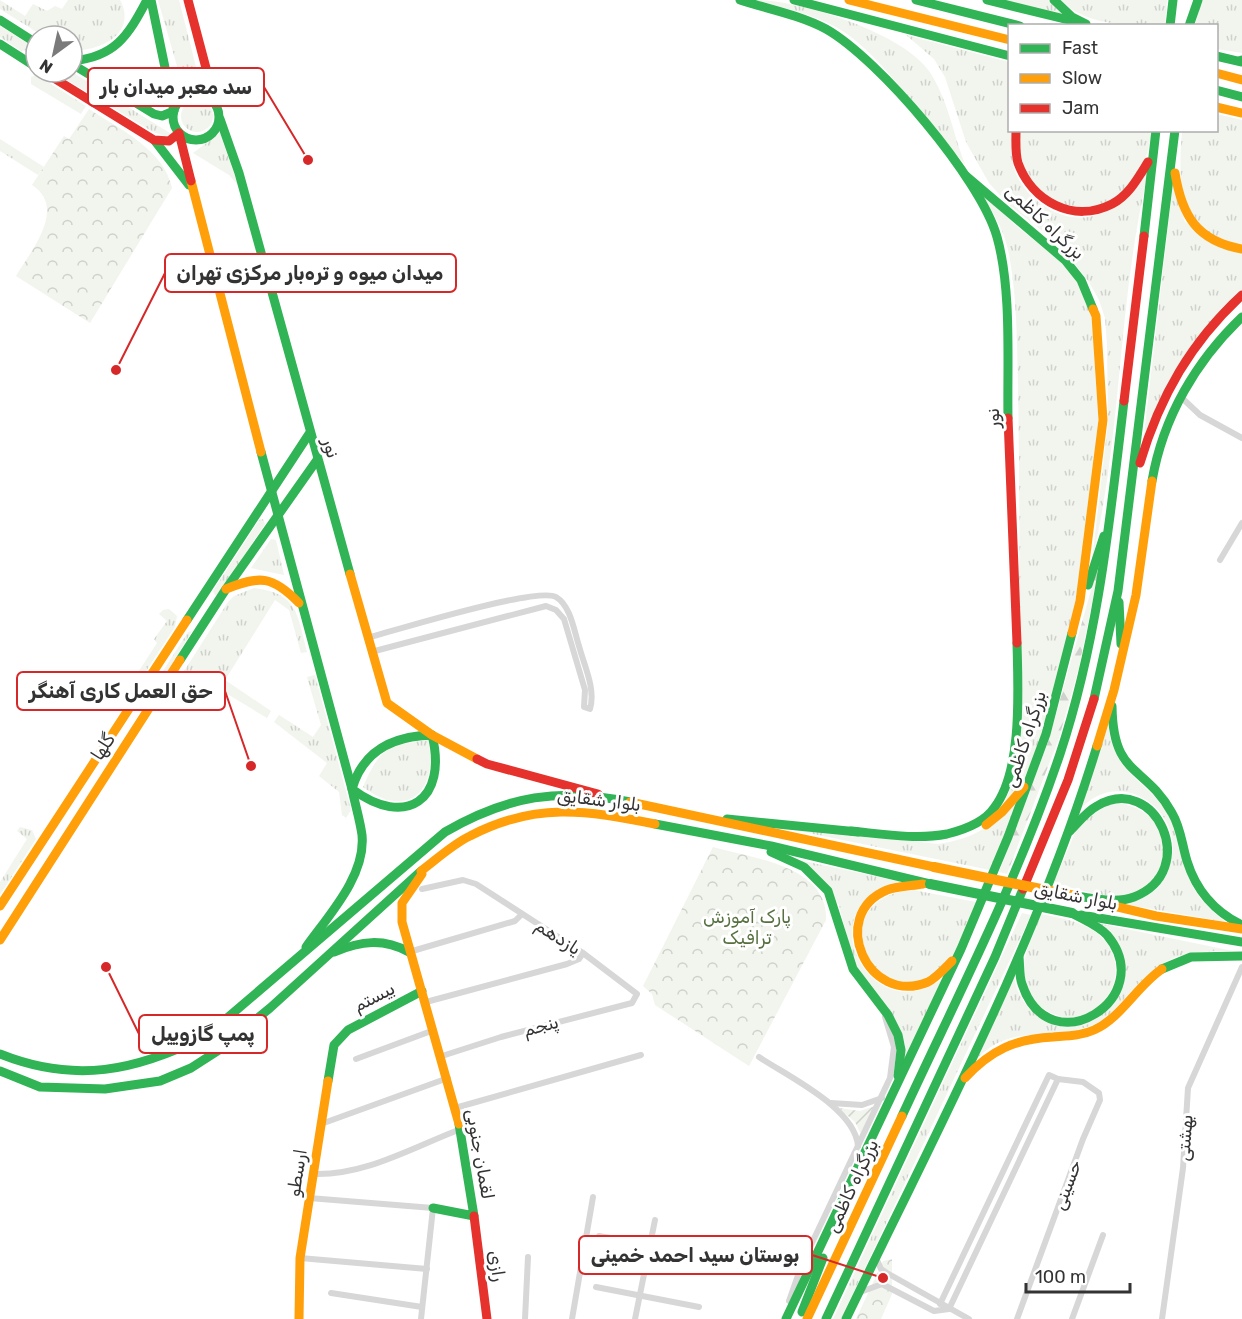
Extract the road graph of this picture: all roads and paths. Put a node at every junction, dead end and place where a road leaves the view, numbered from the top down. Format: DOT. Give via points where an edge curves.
graph roads {
  1 [pos="149,0"];
  2 [pos="188,0"];
  3 [pos="740,0"];
  4 [pos="794,0"];
  5 [pos="849,0"];
  6 [pos="916,0"];
  7 [pos="987,0"];
  8 [pos="1054,0"];
  9 [pos="1173,0"];
  10 [pos="1190,0"];
  11 [pos="1198,0"];
  12 [pos="0,20"];
  13 [pos="1012,24"];
  14 [pos="1084,24"];
  15 [pos="1086,24"];
  16 [pos="1170,24"];
  17 [pos="1189,24"];
  18 [pos="1190,24"];
  19 [pos="24,35"];
  20 [pos="1008,40"];
  21 [pos="0,44"];
  22 [pos="1008,55"];
  23 [pos="1218,56"];
  24 [pos="24,57"];
  25 [pos="84,60"];
  26 [pos="1241,61"];
  27 [pos="84,70"];
  28 [pos="1218,74"];
  29 [pos="1242,80"];
  30 [pos="63,84"];
  31 [pos="1218,91"];
  32 [pos="1242,97"];
  33 [pos="216,104"];
  34 [pos="1218,107"];
  35 [pos="174,111"];
  36 [pos="1242,113"];
  37 [pos="220,119"];
  38 [pos="1016,132"];
  39 [pos="1156,132"];
  40 [pos="1175,132"];
  41 [pos="179,133"];
  42 [pos="154,140"];
  43 [pos="1154,147"];
  44 [pos="1173,151"];
  45 [pos="966,176"];
  46 [pos="192,189"];
  47 [pos="1242,249"];
  48 [pos="1242,295"];
  49 [pos="1242,306"];
  50 [pos="1242,317"];
  51 [pos="1189,354"];
  52 [pos="1180,396"];
  53 [pos="309,434"];
  54 [pos="1242,438"];
  55 [pos="317,460"];
  56 [pos="271,492"];
  57 [pos="1113,509"];
  58 [pos="277,514"];
  59 [pos="1128,517"];
  60 [pos="1242,523"];
  61 [pos="1220,560"];
  62 [pos="226,589"];
  63 [pos="1118,591"];
  64 [pos="1080,601"];
  65 [pos="302,606"];
  66 [pos="368,638"];
  67 [pos="371,652"];
  68 [pos="1121,657"];
  69 [pos="1113,689"];
  70 [pos="123,717"];
  71 [pos="136,727"];
  72 [pos="432,735"];
  73 [pos="1033,774"];
  74 [pos="85,777"];
  75 [pos="98,786"];
  76 [pos="353,794"];
  77 [pos="618,799"];
  78 [pos="711,818"];
  79 [pos="52,826"];
  80 [pos="851,831"];
  81 [pos="1070,832"];
  82 [pos="66,835"];
  83 [pos="746,841"];
  84 [pos="432,862"];
  85 [pos="930,884"];
  86 [pos="422,889"];
  87 [pos="1075,896"];
  88 [pos="0,906"];
  89 [pos="522,914"];
  90 [pos="1072,914"];
  91 [pos="1242,927"];
  92 [pos="0,940"];
  93 [pos="1242,942"];
  94 [pos="1020,948"];
  95 [pos="962,949"];
  96 [pos="409,951"];
  97 [pos="583,952"];
  98 [pos="329,954"];
  99 [pos="1242,956"];
  100 [pos="293,963"];
  101 [pos="1242,967"];
  102 [pos="423,991"];
  103 [pos="637,994"];
  104 [pos="426,1002"];
  105 [pos="882,1008"];
  106 [pos="434,1030"];
  107 [pos="342,1034"];
  108 [pos="0,1054"];
  109 [pos="641,1055"];
  110 [pos="442,1056"];
  111 [pos="759,1057"];
  112 [pos="356,1059"];
  113 [pos="0,1071"];
  114 [pos="448,1078"];
  115 [pos="1058,1079"];
  116 [pos="897,1087"];
  117 [pos="953,1092"];
  118 [pos="882,1098"];
  119 [pos="828,1102"];
  120 [pos="455,1108"];
  121 [pos="321,1124"];
  122 [pos="461,1129"];
  123 [pos="858,1146"];
  124 [pos="313,1174"];
  125 [pos="593,1197"];
  126 [pos="309,1198"];
  127 [pos="434,1208"];
  128 [pos="838,1214"];
  129 [pos="474,1216"];
  130 [pos="655,1220"];
  131 [pos="1103,1235"];
  132 [pos="600,1236"];
  133 [pos="650,1246"];
  134 [pos="876,1256"];
  135 [pos="528,1257"];
  136 [pos="300,1258"];
  137 [pos="719,1258"];
  138 [pos="427,1269"];
  139 [pos="596,1287"];
  140 [pos="331,1293"];
  141 [pos="640,1294"];
  142 [pos="858,1294"];
  143 [pos="940,1304"];
  144 [pos="699,1306"];
  145 [pos="422,1307"];
  146 [pos="949,1309"];
  147 [pos="299,1319"];
  148 [pos="421,1319"];
  149 [pos="488,1319"];
  150 [pos="525,1319"];
  151 [pos="572,1319"];
  152 [pos="635,1319"];
  153 [pos="784,1319"];
  154 [pos="799,1319"];
  155 [pos="807,1319"];
  156 [pos="826,1319"];
  157 [pos="846,1319"];
  158 [pos="969,1319"];
  159 [pos="1017,1319"];
  160 [pos="1072,1319"];
  161 [pos="1162,1319"];
  1 -- 25 [label="main road" via="115,49"];
  1 -- 35 [label="main road"];
  2 -- 33 [label="main road"];
  3 -- 45 [label="main road, نور" via="816,26 847,43 892,87"];
  4 -- 22 [label="main road"];
  5 -- 20 [label="main road"];
  6 -- 13 [label="main road"];
  7 -- 14 [label="main road"];
  8 -- 15 [label="main road"];
  9 -- 16 [label="main road"];
  10 -- 17 [label="main road"];
  11 -- 18 [label="main road"];
  12 -- 19 [label="main road"];
  21 -- 24 [label="main road"];
  23 -- 26 [label="main road"];
  27 -- 35 [label="main road" via="154,114 162,116"];
  28 -- 29 [label="main road"];
  30 -- 42 [label="main road"];
  31 -- 32 [label="main road"];
  33 -- 35 [label="main road" via="196,93 182,98"];
  33 -- 37 [label="main road"];
  34 -- 36 [label="main road"];
  35 -- 41 [label="main road"];
  37 -- 41 [label="main road" via="207,137 193,140"];
  37 -- 53 [label="main road, نور" via="239,173"];
  38 -- 43 [label="main road" via="1016,159 1024,181 1049,204 1074,212 1098,211 1125,196 1138,184"];
  39 -- 43 [label="main road, بزرگراه کاظمی"];
  40 -- 44 [label="main road, بزرگراه کاظمی"];
  41 -- 42 [label="main road" via="169,141"];
  41 -- 46 [label="main road"];
  42 -- 46 [label="main road"];
  43 -- 57 [label="main road, بزرگراه کاظمی"];
  44 -- 47 [label="main road" via="1178,196 1190,222 1210,240"];
  44 -- 59 [label="main road, بزرگراه کاظمی"];
  45 -- 64 [label="main road, بزرگراه کاظمی" via="1065,260 1081,280 1096,316 1102,420"];
  45 -- 80 [label="main road, نور" via="995,229 1003,264 1018,664 1012,759 998,804 983,819 959,831 925,836"];
  46 -- 56 [label="main road"];
  48 -- 51 [label="main road" via="1205,329"];
  49 -- 51 [label="main road"];
  50 -- 52 [label="main road" via="1209,352"];
  51 -- 59 [label="main road" via="1154,418"];
  52 -- 54 [label="street" via="1200,415"];
  52 -- 68 [label="main road" via="1156,463 1140,576"];
  53 -- 55 [label="main road, نور"];
  53 -- 56 [label="main road, گلها"];
  55 -- 58 [label="main road, گلها"];
  55 -- 66 [label="main road, نور"];
  56 -- 58 [label="main road"];
  56 -- 70 [label="main road, گلها"];
  57 -- 64 [label="main road"];
  57 -- 155 [label="main road, بزرگراه کاظمی" via="1090,639 1068,730 1052,776 999,908"];
  58 -- 62 [label="main road, گلها"];
  58 -- 65 [label="main road"];
  59 -- 63 [label="main road, بزرگراه کاظمی"];
  60 -- 61 [label="street"];
  62 -- 65 [label="main road" via="248,580 273,581 284,585"];
  62 -- 71 [label="main road, گلها"];
  63 -- 68 [label="main road"];
  63 -- 156 [label="main road, بزرگراه کاظمی" via="1094,699 1036,862"];
  64 -- 73 [label="main road, بزرگراه کاظمی" via="1064,673"];
  65 -- 76 [label="main road"];
  66 -- 67 [label="main road, نور"];
  66 -- 67 [label="street" via="511,600 555,596 571,618 592,702 590,709 584,707 585,690 564,619 546,606"];
  67 -- 72 [label="main road, نور" via="387,703"];
  68 -- 69 [label="main road"];
  69 -- 81 [label="main road"];
  69 -- 91 [label="main road" via="1111,723 1120,755 1129,769 1169,807 1179,825 1199,890"];
  70 -- 71 [label="main road"];
  70 -- 74 [label="main road, گلها"];
  71 -- 75 [label="main road, گلها"];
  72 -- 76 [label="main road" via="406,736 382,745 354,775"];
  72 -- 76 [label="main road" via="439,767 433,787 422,798 403,807 388,807"];
  72 -- 77 [label="main road, نور" via="487,764"];
  73 -- 80 [label="main road" via="997,816 982,828 958,838 926,841"];
  73 -- 95 [label="main road, بزرگراه کاظمی"];
  74 -- 75 [label="main road"];
  74 -- 79 [label="main road, گلها"];
  75 -- 82 [label="main road, گلها"];
  76 -- 100 [label="main road" via="362,837 359,861 339,903"];
  77 -- 78 [label="main road, بلوار شقایق"];
  77 -- 100 [label="main road, بلوار شقایق" via="540,796 478,813 445,832"];
  78 -- 80 [label="main road"];
  78 -- 87 [label="main road, بلوار شقایق, bridge"];
  79 -- 82 [label="main road"];
  79 -- 88 [label="main road, گلها"];
  81 -- 87 [label="main road" via="1083,814 1098,803 1129,799 1154,812 1164,825 1168,842 1169,857 1162,874 1135,897 1116,900"];
  81 -- 94 [label="main road"];
  82 -- 92 [label="main road, گلها"];
  83 -- 84 [label="main road, بلوار شقایق" via="574,810 548,810 521,815 469,836"];
  83 -- 85 [label="main road, بلوار شقایق"];
  83 -- 105 [label="main road" via="799,864 822,882 834,903 848,960"];
  84 -- 96 [label="main road, لقمان جنوبی" via="402,903"];
  84 -- 98 [label="main road, بلوار شقایق"];
  85 -- 90 [label="main road, بلوار شقایق, bridge"];
  85 -- 95 [label="main road" via="893,888 873,899 860,918 856,940 859,954 875,977 907,988 938,978"];
  86 -- 89 [label="street, یازدهم" via="463,880"];
  87 -- 91 [label="main road, بلوار شقایق" via="1128,910"];
  89 -- 96 [label="street" via="515,921"];
  89 -- 97 [label="street, یازدهم"];
  90 -- 93 [label="main road, بلوار شقایق"];
  90 -- 94 [label="main road" via="1106,935 1116,951 1120,967 1114,995 1098,1013 1087,1020 1067,1023 1034,1009 1021,987"];
  94 -- 117 [label="main road"];
  95 -- 116 [label="main road, بزرگراه کاظمی"];
  96 -- 98 [label="main road" via="374,940"];
  96 -- 102 [label="main road, لقمان جنوبی"];
  97 -- 103 [label="street, یازدهم"];
  97 -- 104 [label="street" via="579,959 567,964"];
  98 -- 113 [label="main road, بلوار شقایق" via="219,1050 168,1078 105,1089 71,1089 40,1086"];
  99 -- 117 [label="main road" via="1191,955 1176,960 1149,979 1103,1025 1077,1034 1037,1037 1000,1046 980,1061"];
  100 -- 108 [label="main road, بلوار شقایق" via="206,1036 142,1065 109,1071 40,1069"];
  101 -- 161 [label="street, بهشتی" via="1188,1088 1183,1168"];
  102 -- 104 [label="main road, لقمان جنوبی"];
  102 -- 107 [label="main road, بیستم"];
  103 -- 110 [label="street, پنجم" via="632,1003"];
  104 -- 106 [label="main road, لقمان جنوبی"];
  105 -- 116 [label="main road" via="894,1025 900,1044"];
  105 -- 118 [label="street" via="894,1047 894,1063"];
  106 -- 110 [label="main road, لقمان جنوبی"];
  106 -- 112 [label="street"];
  107 -- 121 [label="main road, ارسطو" via="334,1045"];
  109 -- 120 [label="street"];
  110 -- 114 [label="main road, لقمان جنوبی"];
  111 -- 119 [label="street"];
  114 -- 120 [label="main road, لقمان جنوبی"];
  114 -- 121 [label="street"];
  115 -- 143 [label="street" via="1049,1075"];
  115 -- 146 [label="street"];
  115 -- 159 [label="street, حسینی" via="1083,1082 1099,1093 1100,1100"];
  116 -- 128 [label="main road, بزرگراه کاظمی"];
  117 -- 134 [label="main road"];
  118 -- 119 [label="street" via="862,1105"];
  118 -- 123 [label="street"];
  119 -- 123 [label="street" via="854,1128"];
  120 -- 122 [label="main road, لقمان جنوبی"];
  121 -- 124 [label="main road, ارسطو"];
  122 -- 124 [label="street" via="359,1170"];
  122 -- 129 [label="main road, لقمان جنوبی"];
  123 -- 153 [label="street" via="802,1264"];
  124 -- 126 [label="main road, ارسطو"];
  125 -- 151 [label="street"];
  126 -- 127 [label="street"];
  126 -- 136 [label="main road, ارسطو"];
  127 -- 129 [label="main road, لقمان جنوبی"];
  127 -- 138 [label="street"];
  128 -- 153 [label="main road, بزرگراه کاظمی"];
  128 -- 154 [label="main road"];
  129 -- 149 [label="main road, رازی"];
  130 -- 133 [label="street"];
  131 -- 160 [label="street"];
  132 -- 133 [label="street"];
  133 -- 137 [label="street"];
  133 -- 141 [label="street"];
  134 -- 142 [label="main road"];
  134 -- 143 [label="street" via="886,1274"];
  135 -- 150 [label="street"];
  136 -- 138 [label="street"];
  136 -- 147 [label="main road, ارسطو"];
  138 -- 145 [label="street"];
  139 -- 141 [label="street"];
  140 -- 145 [label="street"];
  141 -- 144 [label="street"];
  141 -- 152 [label="street"];
  142 -- 146 [label="street" via="882,1284 934,1311"];
  142 -- 157 [label="main road"];
  143 -- 146 [label="street"];
  145 -- 148 [label="street"];
  146 -- 158 [label="street"];
}
